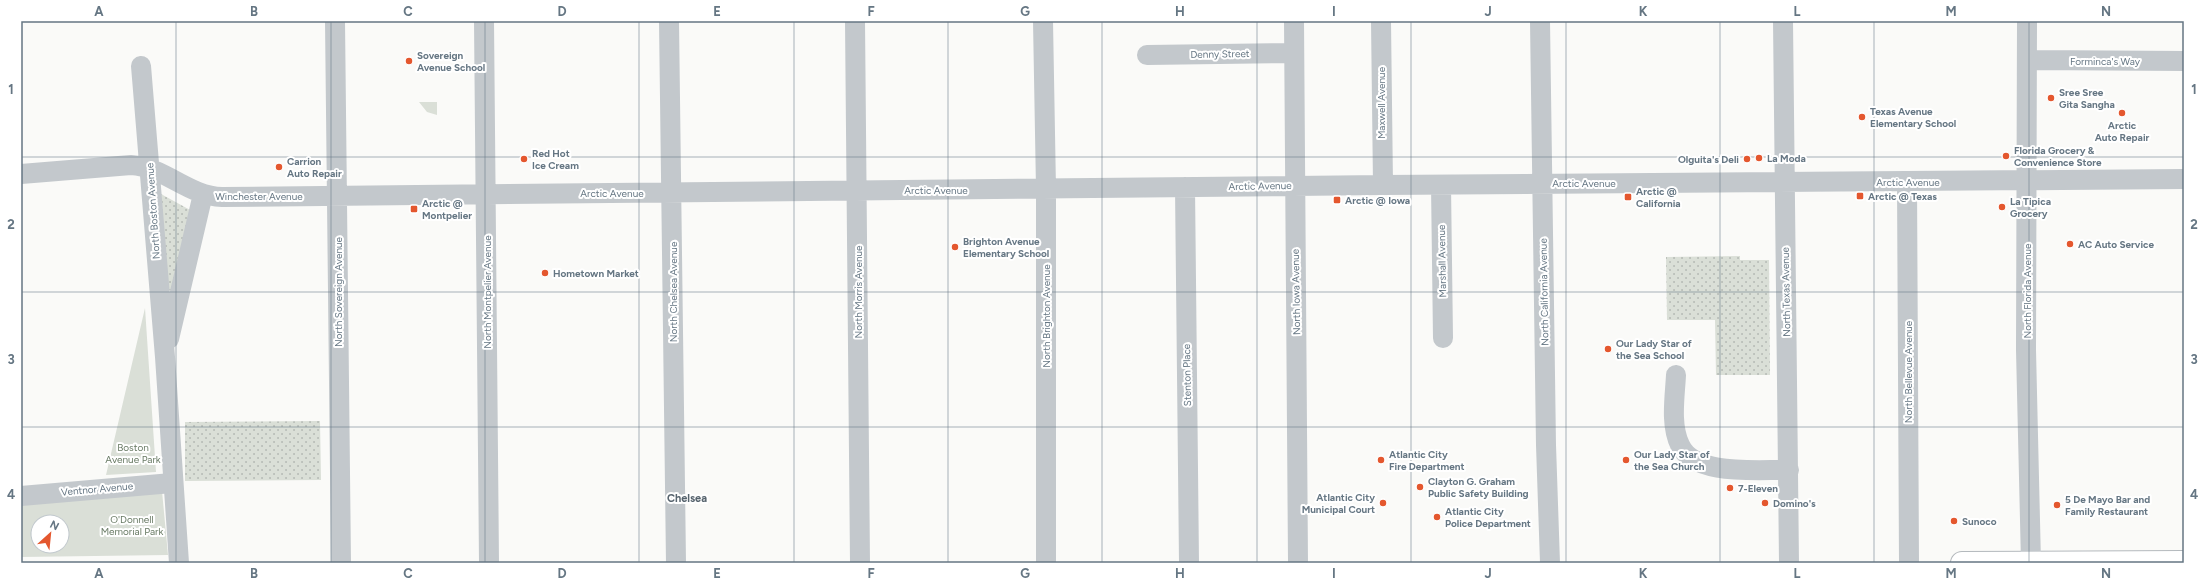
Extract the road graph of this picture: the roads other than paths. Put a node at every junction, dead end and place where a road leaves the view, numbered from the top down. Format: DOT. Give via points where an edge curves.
graph roads {
  1 [pos="335,21"];
  2 [pos="484,21"];
  3 [pos="669,21"];
  4 [pos="855,21"];
  5 [pos="1043,21"];
  6 [pos="1294,21"];
  7 [pos="1381,21"];
  8 [pos="1540,21"];
  9 [pos="1783,21"];
  10 [pos="2026,21"];
  11 [pos="1294,53"];
  12 [pos="1147,55"];
  13 [pos="2027,60"];
  14 [pos="2184,61"];
  15 [pos="141,66"];
  16 [pos="150,167"];
  17 [pos="21,174"];
  18 [pos="2184,179"];
  19 [pos="2027,181"];
  20 [pos="1784,182"];
  21 [pos="1907,182"];
  22 [pos="1543,183"];
  23 [pos="1382,185"];
  24 [pos="1441,185"];
  25 [pos="1295,186"];
  26 [pos="1185,188"];
  27 [pos="1046,189"];
  28 [pos="858,190"];
  29 [pos="671,193"];
  30 [pos="203,194"];
  31 [pos="486,194"];
  32 [pos="337,196"];
  33 [pos="1443,338"];
  34 [pos="165,357"];
  35 [pos="1676,375"];
  36 [pos="1789,470"];
  37 [pos="172,483"];
  38 [pos="21,496"];
  39 [pos="2031,562"];
  40 [pos="2184,562"];
  41 [pos="178,563"];
  42 [pos="341,563"];
  43 [pos="489,563"];
  44 [pos="676,563"];
  45 [pos="860,563"];
  46 [pos="1046,563"];
  47 [pos="1189,563"];
  48 [pos="1298,563"];
  49 [pos="1550,563"];
  50 [pos="1789,563"];
  51 [pos="1909,563"];
  52 [pos="1962,563"];
  1 -- 32 [label="street, North Sovereign Avenue"];
  2 -- 31 [label="street, North Montpelier Avenue"];
  3 -- 29 [label="street, North Chelsea Avenue"];
  4 -- 28 [label="street, North Morris Avenue"];
  5 -- 27 [label="street, North Brighton Avenue"];
  6 -- 11 [label="street, North Iowa Avenue"];
  7 -- 23 [label="street, Maxwell Avenue"];
  8 -- 22 [label="street, North California Avenue"];
  9 -- 20 [label="street, North Texas Avenue"];
  10 -- 13 [label="street, North Florida Avenue"];
  11 -- 12 [label="street, Denny Street"];
  11 -- 25 [label="street, North Iowa Avenue"];
  13 -- 14 [label="street, Forminca's Way"];
  13 -- 19 [label="street, North Florida Avenue"];
  15 -- 16 [label="street, North Boston Avenue"];
  16 -- 17 [label="street, Winchester Avenue" via="131,165"];
  16 -- 30 [label="street, Winchester Avenue"];
  16 -- 34 [label="street, North Boston Avenue"];
  18 -- 19 [label="street, Arctic Avenue"];
  19 -- 21 [label="street, Arctic Avenue"];
  19 -- 39 [label="street, North Florida Avenue" via="2026,350"];
  20 -- 21 [label="street, Arctic Avenue"];
  20 -- 22 [label="street, Arctic Avenue"];
  20 -- 36 [label="street, North Texas Avenue"];
  21 -- 51 [label="street, North Bellevue Avenue"];
  22 -- 24 [label="street, Arctic Avenue"];
  22 -- 49 [label="street, North California Avenue"];
  23 -- 24 [label="street, Arctic Avenue"];
  23 -- 25 [label="street, Arctic Avenue"];
  24 -- 33 [label="street, Marshall Avenue"];
  25 -- 26 [label="street, Arctic Avenue"];
  25 -- 48 [label="street, North Iowa Avenue"];
  26 -- 27 [label="street, Arctic Avenue"];
  26 -- 47 [label="street, Stenton Place"];
  27 -- 28 [label="street, Arctic Avenue"];
  27 -- 46 [label="street, North Brighton Avenue"];
  28 -- 29 [label="street, Arctic Avenue"];
  28 -- 45 [label="street, North Morris Avenue"];
  29 -- 31 [label="street, Arctic Avenue"];
  29 -- 44 [label="street, North Chelsea Avenue"];
  30 -- 32 [label="street, Winchester Avenue" via="222,197"];
  30 -- 34 [label="street, North Boston Avenue"];
  31 -- 32 [label="street, Arctic Avenue"];
  31 -- 43 [label="street, North Montpelier Avenue"];
  32 -- 42 [label="street, North Sovereign Avenue"];
  34 -- 37 [label="street, North Boston Avenue"];
  35 -- 36 [label="street" via="1676,434 1684,453 1706,466 1718,469"];
  36 -- 50 [label="street, North Texas Avenue"];
  37 -- 38 [label="street, Ventnor Avenue"];
  37 -- 41 [label="street, North Boston Avenue"];
  39 -- 40 [label="highway"];
  39 -- 52 [label="highway"];
}
